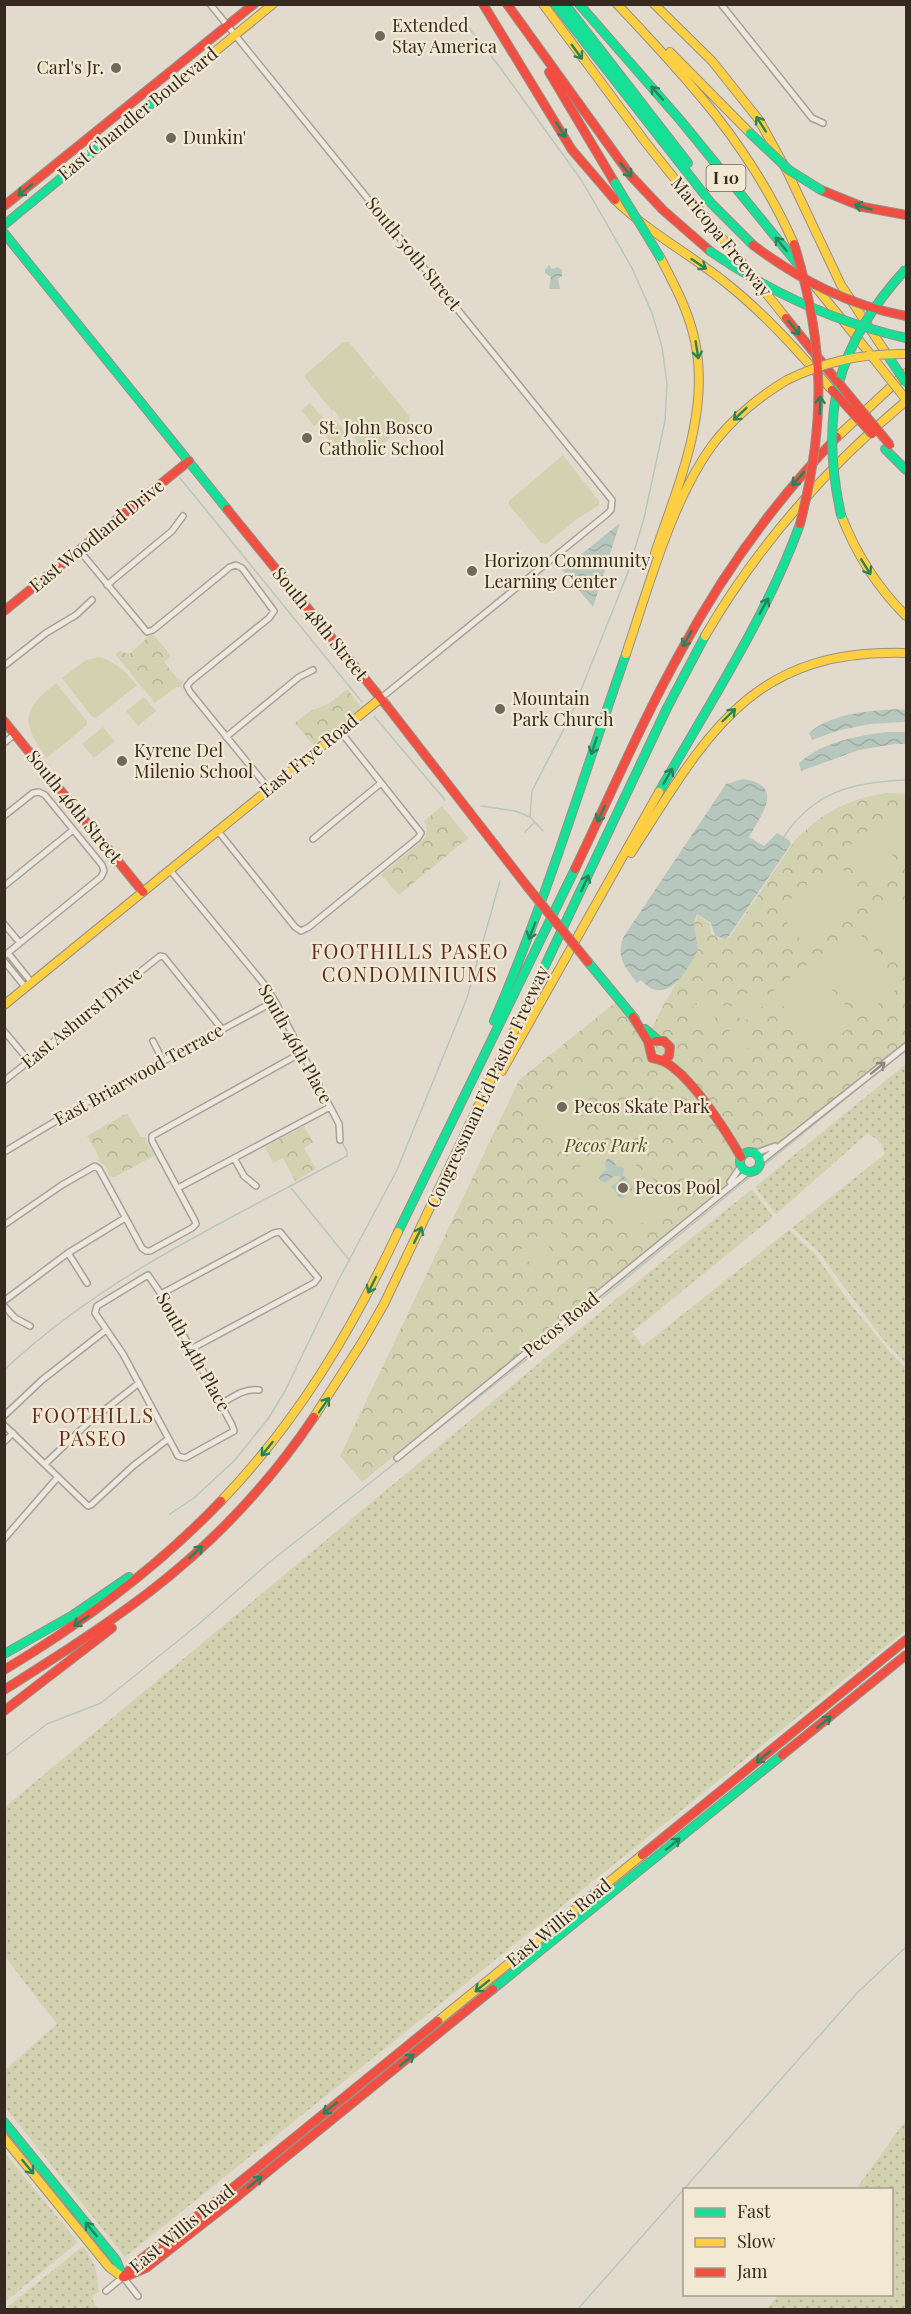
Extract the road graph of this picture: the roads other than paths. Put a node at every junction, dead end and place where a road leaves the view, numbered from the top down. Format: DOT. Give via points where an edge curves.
graph roads {
  1 [pos="210,4"];
  2 [pos="254,4"];
  3 [pos="273,4"];
  4 [pos="483,4"];
  5 [pos="507,4"];
  6 [pos="543,4"];
  7 [pos="555,4"];
  8 [pos="565,4"];
  9 [pos="579,4"];
  10 [pos="617,4"];
  11 [pos="623,4"];
  12 [pos="654,4"];
  13 [pos="721,4"];
  14 [pos="518,20"];
  15 [pos="228,26"];
  16 [pos="235,35"];
  17 [pos="823,123"];
  18 [pos="4,206"];
  19 [pos="906,215"];
  20 [pos="4,225"];
  21 [pos="4,233"];
  22 [pos="906,269"];
  23 [pos="906,310"];
  24 [pos="906,316"];
  25 [pos="906,338"];
  26 [pos="906,354"];
  27 [pos="906,373"];
  28 [pos="906,383"];
  29 [pos="906,400"];
  30 [pos="888,447"];
  31 [pos="189,461"];
  32 [pos="906,464"];
  33 [pos="906,470"];
  34 [pos="612,505"];
  35 [pos="183,516"];
  36 [pos="79,550"];
  37 [pos="107,585"];
  38 [pos="92,600"];
  39 [pos="4,611"];
  40 [pos="906,616"];
  41 [pos="626,651"];
  42 [pos="906,653"];
  43 [pos="4,666"];
  44 [pos="313,670"];
  45 [pos="381,698"];
  46 [pos="4,721"];
  47 [pos="340,731"];
  48 [pos="15,734"];
  49 [pos="226,736"];
  50 [pos="4,743"];
  51 [pos="381,783"];
  52 [pos="269,789"];
  53 [pos="4,816"];
  54 [pos="73,830"];
  55 [pos="218,831"];
  56 [pos="313,839"];
  57 [pos="170,870"];
  58 [pos="4,886"];
  59 [pos="143,892"];
  60 [pos="588,919"];
  61 [pos="4,924"];
  62 [pos="20,943"];
  63 [pos="6,954"];
  64 [pos="4,961"];
  65 [pos="20,968"];
  66 [pos="14,973"];
  67 [pos="29,985"];
  68 [pos="275,1001"];
  69 [pos="4,1005"];
  70 [pos="633,1017"];
  71 [pos="222,1029"];
  72 [pos="4,1031"];
  73 [pos="658,1040"];
  74 [pos="153,1041"];
  75 [pos="650,1046"];
  76 [pos="906,1046"];
  77 [pos="301,1053"];
  78 [pos="669,1053"];
  79 [pos="663,1060"];
  80 [pos="29,1061"];
  81 [pos="163,1061"];
  82 [pos="682,1078"];
  83 [pos="4,1081"];
  84 [pos="330,1107"];
  85 [pos="443,1138"];
  86 [pos="340,1140"];
  87 [pos="785,1141"];
  88 [pos="461,1145"];
  89 [pos="4,1152"];
  90 [pos="748,1154"];
  91 [pos="234,1158"];
  92 [pos="761,1161"];
  93 [pos="741,1166"];
  94 [pos="748,1172"];
  95 [pos="256,1186"];
  96 [pos="178,1188"];
  97 [pos="724,1191"];
  98 [pos="125,1218"];
  99 [pos="4,1225"];
  100 [pos="68,1253"];
  101 [pos="87,1283"];
  102 [pos="161,1294"];
  103 [pos="4,1301"];
  104 [pos="4,1306"];
  105 [pos="30,1326"];
  106 [pos="106,1330"];
  107 [pos="191,1349"];
  108 [pos="139,1383"];
  109 [pos="259,1390"];
  110 [pos="221,1404"];
  111 [pos="4,1416"];
  112 [pos="4,1425"];
  113 [pos="13,1433"];
  114 [pos="168,1439"];
  115 [pos="4,1442"];
  116 [pos="397,1458"];
  117 [pos="45,1464"];
  118 [pos="58,1477"];
  119 [pos="191,1530"];
  120 [pos="4,1539"];
  121 [pos="152,1591"];
  122 [pos="906,1640"];
  123 [pos="4,1654"];
  124 [pos="906,1655"];
  125 [pos="4,1670"];
  126 [pos="4,1690"];
  127 [pos="4,1711"];
  128 [pos="639,1859"];
  129 [pos="645,1867"];
  130 [pos="4,2122"];
  131 [pos="4,2138"];
  132 [pos="123,2277"];
  133 [pos="106,2291"];
  134 [pos="138,2296"];
  1 -- 15 [label="street, South 50th Street"];
  2 -- 15 [label="main road, East Chandler Boulevard"];
  3 -- 16 [label="main road, East Chandler Boulevard"];
  4 -- 30 [label="main road, one-way, bridge" via="573,149 601,186 642,224 748,301"];
  5 -- 14 [label="main road"];
  6 -- 30 [label="main road, Maricopa Freeway / I 10, one-way, bridge" via="640,136"];
  7 -- 24 [label="main road, bridge" via="717,209 739,231 802,279 840,297"];
  8 -- 23 [label="main road, bridge" via="717,200 757,240 833,288"];
  29 -- 9 [label="main road, I 10, one-way, bridge" via="681,121"];
  60 -- 10 [label="main road, one-way, bridge" via="787,560 816,458 821,391 814,318 794,244 766,186 736,139 700,95"];
  19 -- 11 [label="main road, one-way, bridge" via="863,207 821,190 789,170"];
  28 -- 12 [label="main road, one-way, bridge" via="841,285 788,171 759,120 712,61"];
  13 -- 17 [label="street" via="812,118"];
  14 -- 25 [label="main road, one-way, bridge" via="631,176 710,251 805,307"];
  14 -- 41 [label="main road, one-way, bridge" via="660,257 681,295 693,329 699,365 699,402 691,446"];
  15 -- 16 [label="street, South 50th Street"];
  15 -- 18 [label="main road, East Chandler Boulevard, one-way"];
  16 -- 20 [label="main road, East Chandler Boulevard"];
  16 -- 34 [label="street, South 50th Street" via="609,496"];
  21 -- 31 [label="main road, South 48th Street"];
  22 -- 40 [label="main road, one-way, bridge" via="864,321 847,355 832,410 830,447 841,514 852,543 872,576"];
  26 -- 41 [label="main road, one-way, bridge" via="851,357 818,366 787,380 744,410 725,430 703,460 680,509"];
  27 -- 85 [label="main road, Congressman Ed Pastor Freeway, one-way" via="834,440 789,490 738,556 703,610"];
  88 -- 29 [label="main road, Congressman Ed Pastor Freeway, one-way" via="667,708 710,627 785,520 835,466"];
  30 -- 32 [label="main road, Maricopa Freeway / I 10"];
  30 -- 33 [label="main road"];
  31 -- 36 [label="main road, East Woodland Drive"];
  31 -- 45 [label="main road, South 48th Street"];
  34 -- 45 [label="street, East Frye Road" via="607,514"];
  35 -- 37 [label="street" via="172,531"];
  36 -- 37 [label="street"];
  36 -- 39 [label="main road, East Woodland Drive"];
  37 -- 49 [label="street" via="147,632 230,567 242,568 274,611 188,686"];
  38 -- 43 [label="street"];
  41 -- 85 [label="main road, one-way" via="533,927"];
  60 -- 42 [label="main road, one-way" via="703,745 745,700 777,679 820,661 868,652"];
  44 -- 49 [label="street"];
  45 -- 47 [label="main road, East Frye Road"];
  45 -- 70 [label="main road, South 48th Street, bridge"];
  46 -- 48 [label="main road, South 46th Street"];
  47 -- 51 [label="street"];
  47 -- 52 [label="main road, East Frye Road"];
  48 -- 50 [label="street"];
  48 -- 59 [label="main road, South 46th Street"];
  49 -- 52 [label="street"];
  51 -- 55 [label="street" via="421,833 301,931"];
  51 -- 56 [label="street"];
  52 -- 55 [label="main road, East Frye Road"];
  53 -- 54 [label="street" via="39,792"];
  54 -- 58 [label="street"];
  54 -- 62 [label="street" via="104,871"];
  55 -- 57 [label="main road, East Frye Road"];
  57 -- 59 [label="main road, East Frye Road"];
  57 -- 68 [label="street, South 46th Place"];
  59 -- 67 [label="main road, East Frye Road"];
  60 -- 88 [label="main road"];
  61 -- 62 [label="street"];
  62 -- 63 [label="street"];
  63 -- 65 [label="street"];
  64 -- 66 [label="street"];
  65 -- 66 [label="street"];
  65 -- 67 [label="street"];
  66 -- 67 [label="street"];
  67 -- 69 [label="main road, East Frye Road"];
  68 -- 71 [label="street, East Briarwood Terrace"];
  68 -- 77 [label="street, South 46th Place"];
  70 -- 73 [label="main road, South 48th Street"];
  70 -- 75 [label="main road, South 48th Street"];
  71 -- 80 [label="street, East Ashurst Drive" via="160,956"];
  71 -- 81 [label="street, East Briarwood Terrace"];
  72 -- 80 [label="street"];
  73 -- 75 [label="main road"];
  73 -- 78 [label="main road" via="668,1043"];
  74 -- 81 [label="street"];
  75 -- 79 [label="main road" via="652,1058"];
  87 -- 76 [label="street, one-way"];
  77 -- 84 [label="street, South 46th Place"];
  77 -- 96 [label="street" via="152,1136"];
  78 -- 79 [label="main road"];
  78 -- 82 [label="main road"];
  79 -- 82 [label="main road"];
  80 -- 83 [label="street, East Ashurst Drive"];
  81 -- 89 [label="street, East Briarwood Terrace"];
  82 -- 90 [label="main road"];
  84 -- 86 [label="street, South 46th Place" via="339,1124"];
  84 -- 91 [label="street"];
  85 -- 119 [label="main road, Congressman Ed Pastor Freeway, one-way" via="371,1288 330,1361 266,1450"];
  87 -- 90 [label="street"];
  87 -- 92 [label="street"];
  121 -- 88 [label="main road, Congressman Ed Pastor Freeway, one-way" via="240,1509 327,1400 384,1304"];
  90 -- 92 [label="main road"];
  90 -- 93 [label="main road"];
  91 -- 95 [label="street" via="244,1176"];
  91 -- 96 [label="street"];
  92 -- 94 [label="main road" via="756,1170"];
  93 -- 94 [label="main road"];
  93 -- 97 [label="street, Pecos Road"];
  94 -- 97 [label="street, Pecos Road"];
  96 -- 98 [label="street" via="196,1224 182,1234 146,1251"];
  97 -- 116 [label="street, Pecos Road"];
  98 -- 99 [label="street" via="95,1166"];
  98 -- 100 [label="street"];
  100 -- 101 [label="street"];
  100 -- 103 [label="street"];
  102 -- 106 [label="street, South 44th Place" via="148,1275 143,1276 95,1309"];
  102 -- 107 [label="street, South 44th Place"];
  102 -- 107 [label="street" via="280,1232 318,1278"];
  104 -- 105 [label="street"];
  106 -- 108 [label="street"];
  106 -- 111 [label="street" via="42,1380"];
  107 -- 110 [label="street, South 44th Place"];
  108 -- 114 [label="street"];
  108 -- 117 [label="street"];
  109 -- 110 [label="street" via="241,1392"];
  110 -- 114 [label="street, South 44th Place" via="234,1431 185,1458"];
  112 -- 113 [label="street"];
  113 -- 115 [label="street"];
  113 -- 117 [label="street"];
  114 -- 118 [label="street" via="91,1505"];
  117 -- 118 [label="street"];
  118 -- 120 [label="street"];
  119 -- 123 [label="main road" via="88,1606"];
  119 -- 125 [label="main road, Congressman Ed Pastor Freeway, one-way" via="108,1602"];
  121 -- 126 [label="main road, Congressman Ed Pastor Freeway"];
  121 -- 127 [label="main road" via="121,1621"];
  122 -- 128 [label="main road, East Willis Road, one-way"];
  129 -- 124 [label="main road, East Willis Road, one-way"];
  128 -- 129 [label="main road"];
  128 -- 132 [label="main road, East Willis Road, one-way"];
  132 -- 129 [label="main road, East Willis Road, one-way" via="146,2268 228,2204"];
  132 -- 130 [label="main road, one-way" via="116,2260"];
  131 -- 132 [label="main road, one-way" via="108,2267"];
  132 -- 133 [label="street"];
  132 -- 134 [label="street"];
}
